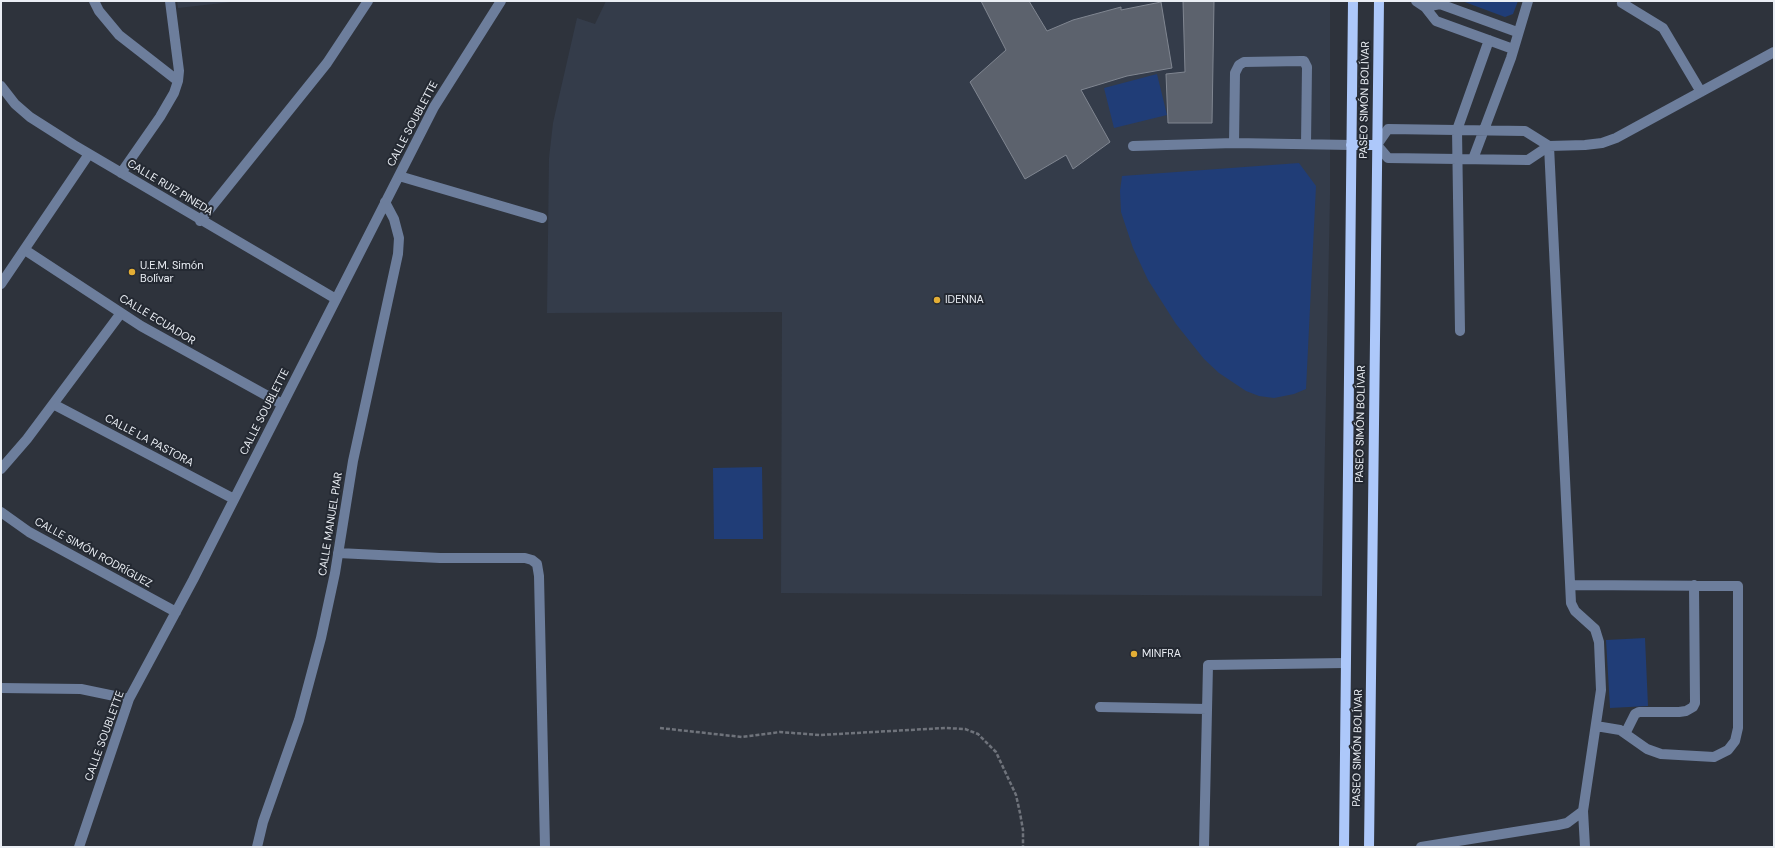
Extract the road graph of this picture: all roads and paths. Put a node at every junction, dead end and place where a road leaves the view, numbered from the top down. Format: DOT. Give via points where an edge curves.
graph roads {
  1 [pos="94,1"];
  2 [pos="170,1"];
  3 [pos="368,1"];
  4 [pos="501,1"];
  5 [pos="1353,1"];
  6 [pos="1379,1"];
  7 [pos="1416,1"];
  8 [pos="1528,1"];
  9 [pos="1623,1"];
  10 [pos="1426,4"];
  11 [pos="1518,32"];
  12 [pos="1489,40"];
  13 [pos="1513,49"];
  14 [pos="1774,52"];
  15 [pos="178,81"];
  16 [pos="1,86"];
  17 [pos="1701,92"];
  18 [pos="1457,130"];
  19 [pos="1484,131"];
  20 [pos="1234,143"];
  21 [pos="1306,144"];
  22 [pos="1351,145"];
  23 [pos="1377,145"];
  24 [pos="1133,146"];
  25 [pos="1549,146"];
  26 [pos="89,154"];
  27 [pos="1458,159"];
  28 [pos="1473,159"];
  29 [pos="121,173"];
  30 [pos="399,176"];
  31 [pos="385,202"];
  32 [pos="542,218"];
  33 [pos="200,221"];
  34 [pos="24,250"];
  35 [pos="1,284"];
  36 [pos="336,299"];
  37 [pos="121,313"];
  38 [pos="1460,331"];
  39 [pos="53,404"];
  40 [pos="282,404"];
  41 [pos="1,469"];
  42 [pos="234,499"];
  43 [pos="1,512"];
  44 [pos="338,553"];
  45 [pos="1571,585"];
  46 [pos="1694,586"];
  47 [pos="176,612"];
  48 [pos="1345,663"];
  49 [pos="1,688"];
  50 [pos="129,699"];
  51 [pos="1100,708"];
  52 [pos="1207,709"];
  53 [pos="1596,726"];
  54 [pos="660,728"];
  55 [pos="1626,732"];
  56 [pos="1584,811"];
  57 [pos="79,847"];
  58 [pos="257,847"];
  59 [pos="545,847"];
  60 [pos="1023,847"];
  61 [pos="1204,847"];
  62 [pos="1344,847"];
  63 [pos="1369,847"];
  64 [pos="1421,847"];
  65 [pos="1585,847"];
  1 -- 15 [label="street" via="119,35"];
  2 -- 15 [label="street"];
  3 -- 33 [label="street" via="327,63"];
  4 -- 30 [label="street, CALLE SOUBLETTE" via="434,107"];
  5 -- 22 [label="main road, PASEO SIMÓN BOLÍVAR"];
  6 -- 23 [label="main road, PASEO SIMÓN BOLÍVAR"];
  7 -- 10 [label="street"];
  8 -- 11 [label="street"];
  9 -- 17 [label="street" via="1622,3 1664,28"];
  10 -- 11 [label="street" via="1440,4"];
  10 -- 12 [label="street" via="1436,21"];
  11 -- 13 [label="street"];
  12 -- 13 [label="street"];
  12 -- 18 [label="street"];
  13 -- 19 [label="street"];
  14 -- 17 [label="street"];
  15 -- 29 [label="street" via="160,117"];
  16 -- 26 [label="street, CALLE RUIZ PINEDA" via="15,104 30,117"];
  17 -- 25 [label="street" via="1629,132 1602,143"];
  18 -- 19 [label="street"];
  18 -- 23 [label="street" via="1388,129"];
  18 -- 27 [label="street"];
  19 -- 25 [label="street" via="1525,131"];
  19 -- 28 [label="street"];
  20 -- 21 [label="street"];
  20 -- 21 [label="street" via="1236,73 1239,64 1304,61 1307,67"];
  20 -- 24 [label="street"];
  21 -- 22 [label="street"];
  22 -- 23 [label="main road"];
  22 -- 48 [label="main road, PASEO SIMÓN BOLÍVAR"];
  23 -- 27 [label="street" via="1388,158"];
  23 -- 63 [label="main road, PASEO SIMÓN BOLÍVAR"];
  25 -- 28 [label="street" via="1528,160"];
  25 -- 45 [label="street"];
  26 -- 29 [label="street, CALLE RUIZ PINEDA"];
  26 -- 34 [label="street"];
  27 -- 28 [label="street"];
  27 -- 38 [label="street"];
  29 -- 33 [label="street, CALLE RUIZ PINEDA"];
  30 -- 31 [label="street, CALLE SOUBLETTE"];
  30 -- 32 [label="street"];
  31 -- 36 [label="street, CALLE SOUBLETTE"];
  31 -- 44 [label="street, CALLE MANUEL PIAR" via="394,219 399,238 398,254 353,461"];
  33 -- 36 [label="street, CALLE RUIZ PINEDA"];
  34 -- 35 [label="street"];
  34 -- 37 [label="street, CALLE ECUADOR"];
  36 -- 40 [label="street, CALLE SOUBLETTE"];
  37 -- 39 [label="street"];
  37 -- 40 [label="street, CALLE ECUADOR" via="147,330"];
  39 -- 41 [label="street"];
  39 -- 42 [label="street, CALLE LA PASTORA"];
  40 -- 42 [label="street, CALLE SOUBLETTE"];
  42 -- 47 [label="street, CALLE SOUBLETTE"];
  43 -- 47 [label="street, CALLE SIMÓN RODRÍGUEZ" via="29,532"];
  44 -- 58 [label="street, CALLE MANUEL PIAR" via="322,638"];
  44 -- 59 [label="street" via="440,558 525,558 537,564"];
  45 -- 46 [label="street"];
  45 -- 53 [label="street" via="1572,607 1595,629 1599,642 1601,690"];
  46 -- 55 [label="street" via="1695,703 1686,711 1639,712 1635,714"];
  46 -- 55 [label="street" via="1738,586 1739,718 1735,741 1724,754 1714,757 1668,755 1647,749"];
  47 -- 50 [label="street, CALLE SOUBLETTE"];
  48 -- 52 [label="street" via="1208,665"];
  48 -- 62 [label="main road, PASEO SIMÓN BOLÍVAR"];
  49 -- 50 [label="street" via="81,689"];
  50 -- 57 [label="street, CALLE SOUBLETTE"];
  51 -- 52 [label="street"];
  52 -- 61 [label="street"];
  53 -- 55 [label="street"];
  53 -- 56 [label="street"];
  54 -- 60 [label="path" via="742,737 780,732 820,735 965,728 978,734 996,752 1016,795 1023,830"];
  56 -- 64 [label="street" via="1567,823 1558,825"];
  56 -- 65 [label="street"];
}
